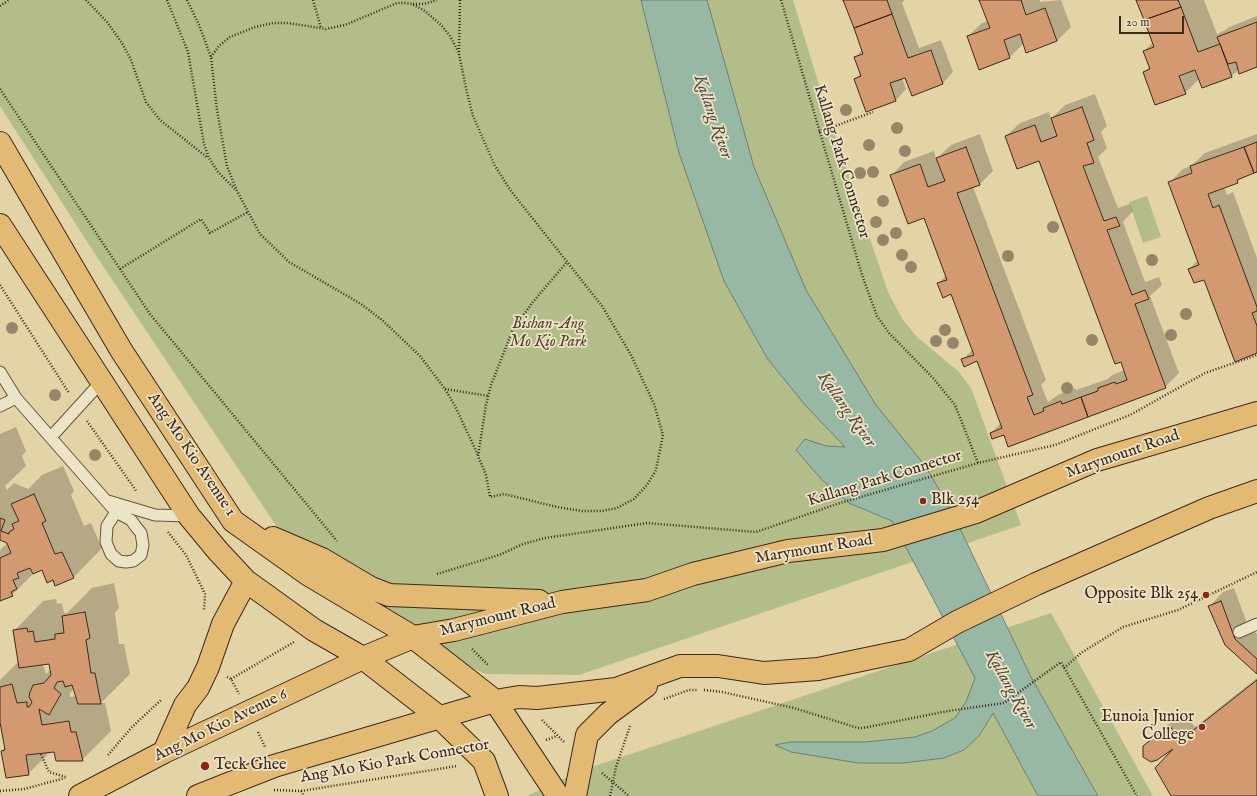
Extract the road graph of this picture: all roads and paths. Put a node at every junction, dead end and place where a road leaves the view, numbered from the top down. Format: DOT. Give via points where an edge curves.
graph roads {
  1 [pos="9,0"];
  2 [pos="86,0"];
  3 [pos="167,0"];
  4 [pos="187,0"];
  5 [pos="313,0"];
  6 [pos="403,0"];
  7 [pos="437,0"];
  8 [pos="460,0"];
  9 [pos="781,0"];
  10 [pos="397,3"];
  11 [pos="412,4"];
  12 [pos="0,6"];
  13 [pos="321,28"];
  14 [pos="459,54"];
  15 [pos="211,57"];
  16 [pos="0,89"];
  17 [pos="873,112"];
  18 [pos="819,132"];
  19 [pos="0,143"];
  20 [pos="209,158"];
  21 [pos="237,191"];
  22 [pos="248,212"];
  23 [pos="0,225"];
  24 [pos="567,262"];
  25 [pos="120,269"];
  26 [pos="0,285"];
  27 [pos="1257,355"];
  28 [pos="0,372"];
  29 [pos="102,382"];
  30 [pos="445,389"];
  31 [pos="488,396"];
  32 [pos="16,398"];
  33 [pos="0,406"];
  34 [pos="79,408"];
  35 [pos="1257,413"];
  36 [pos="51,437"];
  37 [pos="478,456"];
  38 [pos="978,463"];
  39 [pos="1257,491"];
  40 [pos="108,501"];
  41 [pos="116,512"];
  42 [pos="155,515"];
  43 [pos="189,516"];
  44 [pos="234,521"];
  45 [pos="342,547"];
  46 [pos="1257,572"];
  47 [pos="434,575"];
  48 [pos="246,582"];
  49 [pos="562,602"];
  50 [pos="204,614"];
  51 [pos="1257,624"];
  52 [pos="1239,632"];
  53 [pos="413,637"];
  54 [pos="363,658"];
  55 [pos="680,666"];
  56 [pos="1064,668"];
  57 [pos="166,696"];
  58 [pos="495,701"];
  59 [pos="659,703"];
  60 [pos="438,717"];
  61 [pos="634,721"];
  62 [pos="557,736"];
  63 [pos="525,748"];
  64 [pos="164,752"];
  65 [pos="41,754"];
  66 [pos="106,756"];
  67 [pos="484,761"];
  68 [pos="613,782"];
  69 [pos="0,791"];
  70 [pos="270,791"];
  71 [pos="301,791"];
  72 [pos="80,796"];
  73 [pos="198,796"];
  74 [pos="304,796"];
  75 [pos="497,796"];
  76 [pos="558,796"];
  77 [pos="575,796"];
  78 [pos="610,796"];
  79 [pos="629,796"];
  80 [pos="1137,796"];
  1 -- 12 [label="path"];
  2 -- 20 [label="path" via="122,43 146,102 160,120"];
  3 -- 20 [label="path" via="188,52 204,144"];
  4 -- 15 [label="path"];
  5 -- 13 [label="path"];
  6 -- 10 [label="path"];
  7 -- 11 [label="path"];
  8 -- 14 [label="path"];
  9 -- 18 [label="path, Kallang Park Connector"];
  10 -- 11 [label="path"];
  10 -- 13 [label="path" via="345,26"];
  11 -- 14 [label="path" via="425,11 442,26"];
  13 -- 15 [label="path" via="288,23 255,27 230,37"];
  14 -- 24 [label="path" via="473,116 495,166 511,191"];
  15 -- 21 [label="path" via="227,166"];
  16 -- 25 [label="path"];
  17 -- 18 [label="path"];
  18 -- 38 [label="path, Kallang Park Connector" via="877,316 888,333 934,379 955,405"];
  19 -- 44 [label="main road, Ang Mo Kio Avenue 1" via="120,350"];
  20 -- 21 [label="path" via="218,172"];
  21 -- 22 [label="path"];
  22 -- 25 [label="path" via="210,233 201,219"];
  22 -- 30 [label="path" via="260,234 279,254 361,304 382,320 420,356"];
  23 -- 29 [label="main road, Ang Mo Kio Avenue 1"];
  24 -- 31 [label="path" via="521,317 505,349"];
  24 -- 37 [label="path" via="602,306 631,355 654,404 662,435 656,470 634,499 617,508 582,512 504,494 490,497 486,475"];
  25 -- 45 [label="path" via="150,314"];
  26 -- 34 [label="path"];
  27 -- 38 [label="path" via="1205,373 1130,415 1055,445"];
  28 -- 32 [label="lane"];
  29 -- 34 [label="lane"];
  29 -- 43 [label="main road, Ang Mo Kio Avenue 1"];
  30 -- 31 [label="path"];
  30 -- 37 [label="path"];
  31 -- 37 [label="path"];
  32 -- 33 [label="lane"];
  32 -- 36 [label="lane"];
  34 -- 36 [label="lane"];
  34 -- 42 [label="path" via="124,476"];
  35 -- 49 [label="main road, Marymount Road" via="1097,460 976,512 883,540 788,551 694,574 647,590"];
  36 -- 40 [label="lane"];
  38 -- 47 [label="path, Kallang Park Connector" via="840,503 756,532 647,523 545,538 522,544 499,556"];
  39 -- 55 [label="main road" via="1209,508 1036,584 957,622 908,650 818,669 764,673 718,666"];
  40 -- 41 [label="lane"];
  40 -- 42 [label="lane"];
  42 -- 43 [label="lane"];
  42 -- 50 [label="path" via="186,555 202,587 205,594"];
  43 -- 48 [label="main road, Ang Mo Kio Avenue 1"];
  44 -- 49 [label="main road" via="322,559 371,588 389,595"];
  44 -- 53 [label="main road, Ang Mo Kio Avenue 1" via="309,575"];
  46 -- 56 [label="path" via="1178,610 1123,627 1081,653"];
  48 -- 54 [label="main road, Ang Mo Kio Avenue 1" via="314,630"];
  48 -- 64 [label="main road" via="223,624 198,688 185,705"];
  49 -- 53 [label="main road, Marymount Road" via="454,630"];
  51 -- 52 [label="lane"];
  53 -- 54 [label="main road, Marymount Road"];
  53 -- 58 [label="main road, Ang Mo Kio Avenue 1"];
  54 -- 60 [label="main road, Ang Mo Kio Avenue 1"];
  54 -- 64 [label="main road, Ang Mo Kio Avenue 6"];
  55 -- 58 [label="main road" via="616,689"];
  55 -- 77 [label="main road" via="644,687 608,714 587,735"];
  56 -- 59 [label="path" via="1061,662 1004,703 858,728 794,708 722,692 689,690"];
  56 -- 80 [label="path"];
  57 -- 66 [label="path" via="132,727"];
  58 -- 60 [label="main road"];
  58 -- 63 [label="main road, Ang Mo Kio Avenue 1"];
  60 -- 67 [label="main road, Ang Mo Kio Avenue 1"];
  60 -- 73 [label="main road" via="274,766"];
  61 -- 68 [label="path" via="630,726"];
  62 -- 63 [label="path"];
  63 -- 76 [label="main road, Ang Mo Kio Avenue 1"];
  64 -- 72 [label="main road, Ang Mo Kio Avenue 6"];
  65 -- 69 [label="path" via="49,772 68,778 24,790"];
  67 -- 71 [label="path, Ang Mo Kio Park Connector"];
  67 -- 75 [label="main road, Ang Mo Kio Avenue 1"];
  68 -- 78 [label="path"];
  68 -- 79 [label="path"];
  70 -- 71 [label="path, Ang Mo Kio Park Connector"];
  71 -- 74 [label="path"];
}
